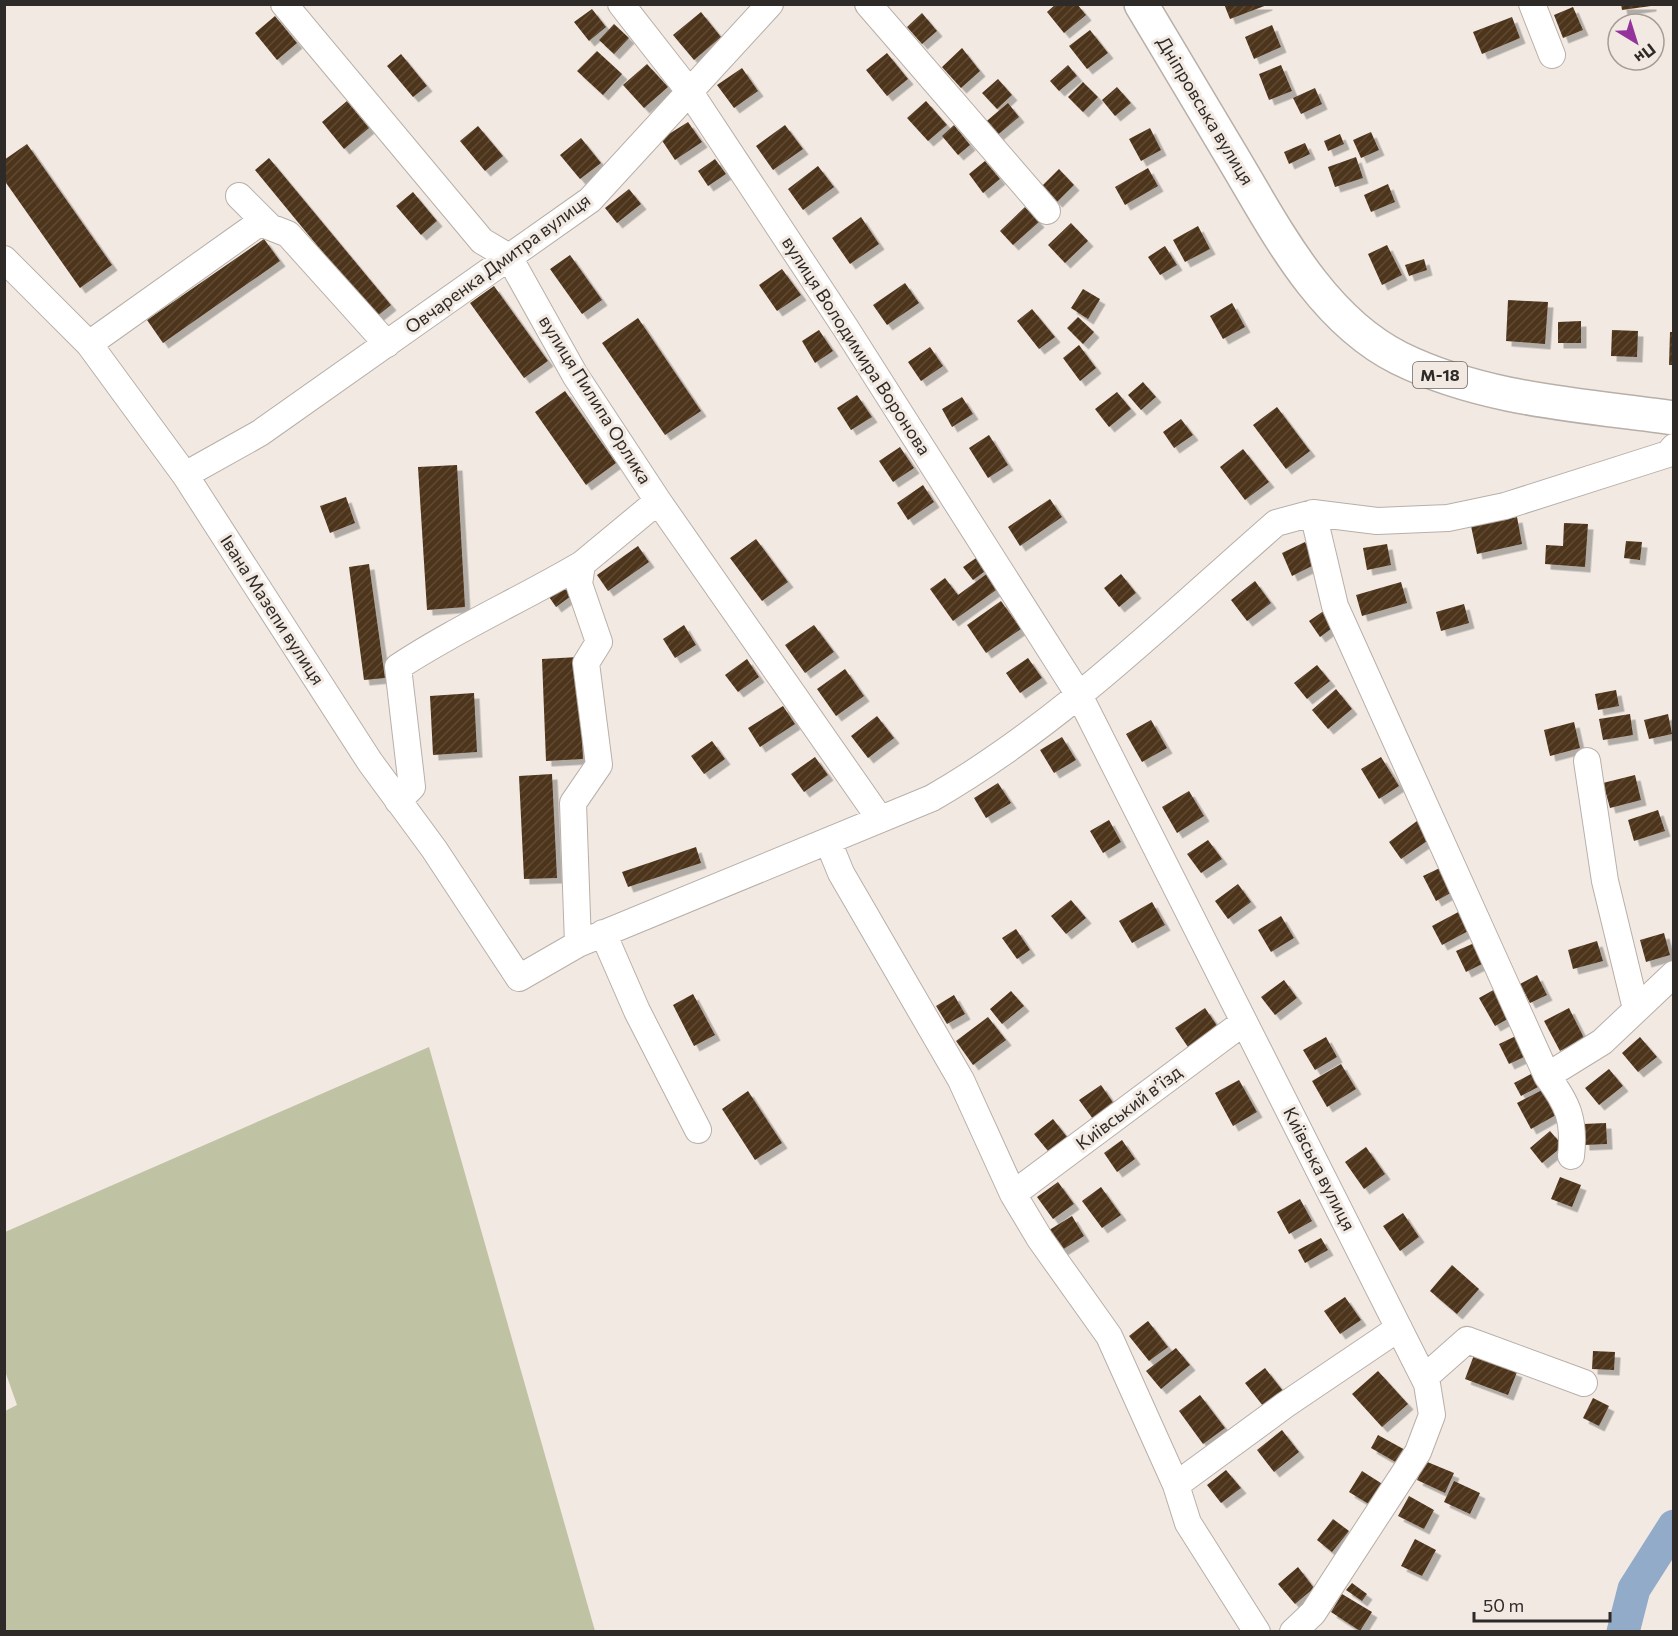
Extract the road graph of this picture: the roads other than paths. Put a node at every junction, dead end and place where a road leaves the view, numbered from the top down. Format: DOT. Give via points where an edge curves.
graph roads {
  1 [pos="284,4"];
  2 [pos="621,4"];
  3 [pos="770,4"];
  4 [pos="868,4"];
  5 [pos="1141,4"];
  6 [pos="1532,4"];
  7 [pos="1552,55"];
  8 [pos="689,91"];
  9 [pos="239,196"];
  10 [pos="1047,211"];
  11 [pos="262,221"];
  12 [pos="508,257"];
  13 [pos="4,259"];
  14 [pos="89,344"];
  15 [pos="387,344"];
  16 [pos="1674,418"];
  17 [pos="1674,447"];
  18 [pos="185,475"];
  19 [pos="658,501"];
  20 [pos="1313,513"];
  21 [pos="582,564"];
  22 [pos="1079,694"];
  23 [pos="1587,761"];
  24 [pos="398,801"];
  25 [pos="880,819"];
  26 [pos="828,841"];
  27 [pos="603,933"];
  28 [pos="578,944"];
  29 [pos="1674,974"];
  30 [pos="1636,1009"];
  31 [pos="1244,1022"];
  32 [pos="1546,1076"];
  33 [pos="698,1130"];
  34 [pos="1571,1156"];
  35 [pos="1013,1194"];
  36 [pos="1399,1328"];
  37 [pos="1424,1378"];
  38 [pos="1584,1383"];
  39 [pos="1176,1485"];
  40 [pos="1257,1632"];
  41 [pos="1293,1632"];
  1 -- 12 [label="street, вулиця Пилипа Орлика" via="482,241"];
  2 -- 8 [label="street, вулиця Володимира Воронова"];
  3 -- 8 [label="street, Овчаренка Дмитра вулиця"];
  4 -- 10 [label="street"];
  5 -- 16 [label="highway, Дніпровська вулиця / М-18" via="1270,218 1328,300 1356,328 1397,357 1433,373 1502,394"];
  6 -- 7 [label="street"];
  8 -- 12 [label="street, Овчаренка Дмитра вулиця" via="590,200"];
  8 -- 22 [label="street, вулиця Володимира Воронова"];
  9 -- 11 [label="street"];
  11 -- 14 [label="street"];
  11 -- 15 [label="street" via="288,234"];
  12 -- 15 [label="street, Овчаренка Дмитра вулиця"];
  12 -- 19 [label="street, вулиця Пилипа Орлика" via="575,375"];
  13 -- 14 [label="street, Івана Мазепи вулиця"];
  14 -- 18 [label="street, Івана Мазепи вулиця"];
  15 -- 18 [label="street, Овчаренка Дмитра вулиця" via="260,433"];
  17 -- 20 [label="street" via="1668,454 1516,502 1448,518 1377,521"];
  18 -- 24 [label="street, Івана Мазепи вулиця"];
  19 -- 21 [label="street"];
  19 -- 25 [label="street, вулиця Пилипа Орлика"];
  20 -- 22 [label="street" via="1276,523"];
  20 -- 32 [label="street" via="1335,606"];
  21 -- 24 [label="street" via="443,637 398,668 412,787"];
  21 -- 28 [label="street" via="579,584 599,642 586,663 599,765 573,803"];
  22 -- 25 [label="street" via="982,769 932,798"];
  22 -- 31 [label="street, Київська вулиця"];
  23 -- 30 [label="street" via="1605,881"];
  24 -- 28 [label="street, Івана Мазепи вулиця" via="519,978"];
  25 -- 26 [label="street"];
  26 -- 27 [label="street"];
  26 -- 35 [label="street" via="841,873 962,1080"];
  27 -- 28 [label="street"];
  27 -- 33 [label="street" via="637,1011"];
  29 -- 30 [label="street"];
  30 -- 32 [label="street" via="1602,1042"];
  31 -- 35 [label="street, Київський в’їзд"];
  31 -- 36 [label="street, Київська вулиця"];
  32 -- 34 [label="street" via="1564,1099 1574,1130"];
  35 -- 39 [label="street" via="1109,1336"];
  36 -- 37 [label="street, Київська вулиця"];
  36 -- 39 [label="street"];
  37 -- 38 [label="street" via="1467,1340"];
  37 -- 41 [label="street, Київська вулиця" via="1432,1415 1418,1452 1313,1613"];
  39 -- 40 [label="street" via="1188,1523"];
}
